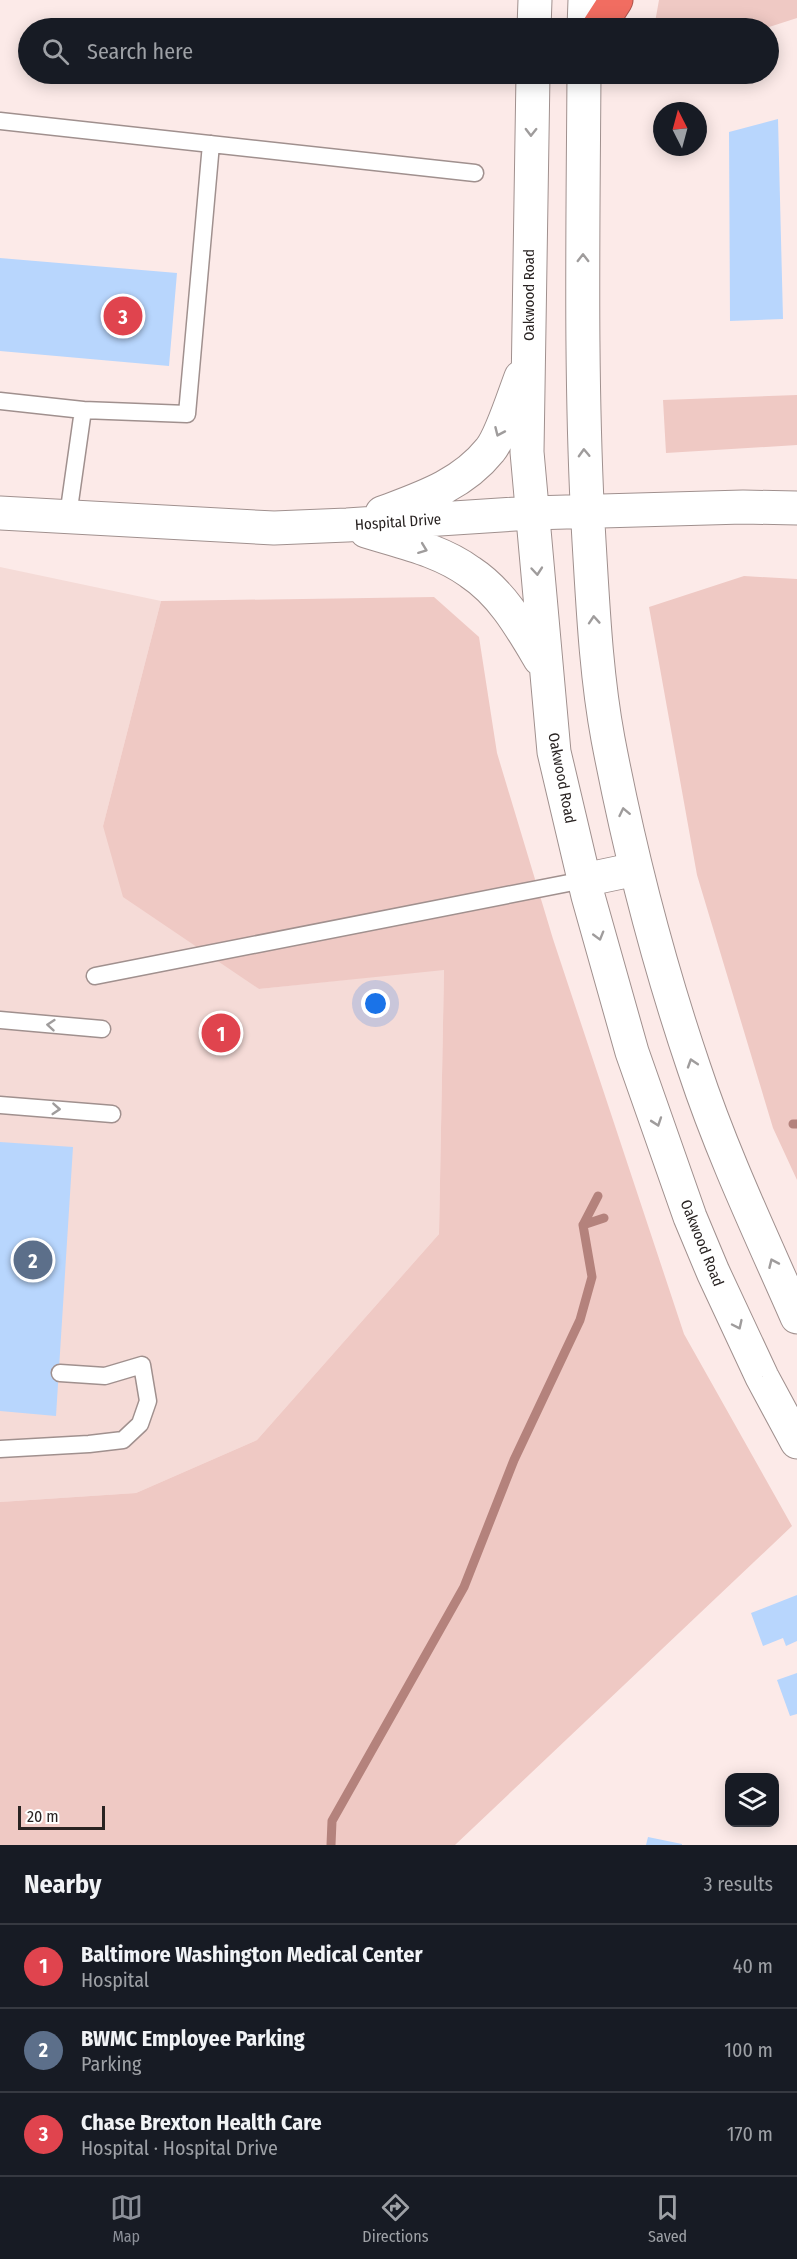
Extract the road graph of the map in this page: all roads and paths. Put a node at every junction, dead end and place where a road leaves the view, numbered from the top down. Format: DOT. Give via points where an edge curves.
graph roads {
  1 [pos="535,0"];
  2 [pos="585,0"];
  3 [pos="616,0"];
  4 [pos="534,18"];
  5 [pos="584,18"];
  6 [pos="604,18"];
  7 [pos="533,84"];
  8 [pos="584,84"];
  9 [pos="0,121"];
  10 [pos="211,144"];
  11 [pos="475,172"];
  12 [pos="528,359"];
  13 [pos="0,401"];
  14 [pos="83,410"];
  15 [pos="797,508"];
  16 [pos="587,511"];
  17 [pos="0,513"];
  18 [pos="531,513"];
  19 [pos="68,516"];
  20 [pos="347,525"];
  21 [pos="545,667"];
  22 [pos="636,869"];
  23 [pos="584,880"];
  24 [pos="95,976"];
  25 [pos="0,1020"];
  26 [pos="102,1029"];
  27 [pos="0,1105"];
  28 [pos="112,1114"];
  29 [pos="797,1317"];
  30 [pos="60,1373"];
  31 [pos="797,1442"];
  32 [pos="0,1449"];
  1 -- 4 [label="street"];
  2 -- 5 [label="street"];
  3 -- 6 [label="highway"];
  7 -- 12 [label="street, Oakwood Road, one-way"];
  16 -- 8 [label="street, one-way" via="582,357"];
  9 -- 10 [label="lane"];
  10 -- 11 [label="lane"];
  10 -- 14 [label="lane" via="187,414"];
  12 -- 18 [label="street, Oakwood Road"];
  12 -- 20 [label="street, one-way" via="491,450 465,474 437,492"];
  13 -- 14 [label="lane"];
  14 -- 19 [label="lane"];
  15 -- 16 [label="street, Hospital Drive"];
  16 -- 18 [label="street, Hospital Drive"];
  22 -- 16 [label="street, one-way" via="608,737 596,645"];
  17 -- 19 [label="street, Hospital Drive"];
  18 -- 20 [label="street, Hospital Drive"];
  18 -- 21 [label="street, Oakwood Road, one-way"];
  19 -- 20 [label="street, Hospital Drive" via="274,528"];
  20 -- 21 [label="street, one-way" via="426,549 469,570 518,621"];
  21 -- 23 [label="street, Oakwood Road" via="554,752"];
  22 -- 23 [label="street"];
  29 -- 22 [label="street, one-way" via="694,1068"];
  23 -- 24 [label="lane"];
  23 -- 31 [label="street, Oakwood Road, one-way" via="632,1052 690,1217 762,1377"];
  26 -- 25 [label="lane, one-way"];
  27 -- 28 [label="lane, one-way"];
  30 -- 32 [label="lane" via="105,1376 142,1365 148,1401 140,1424 123,1440"];
}
